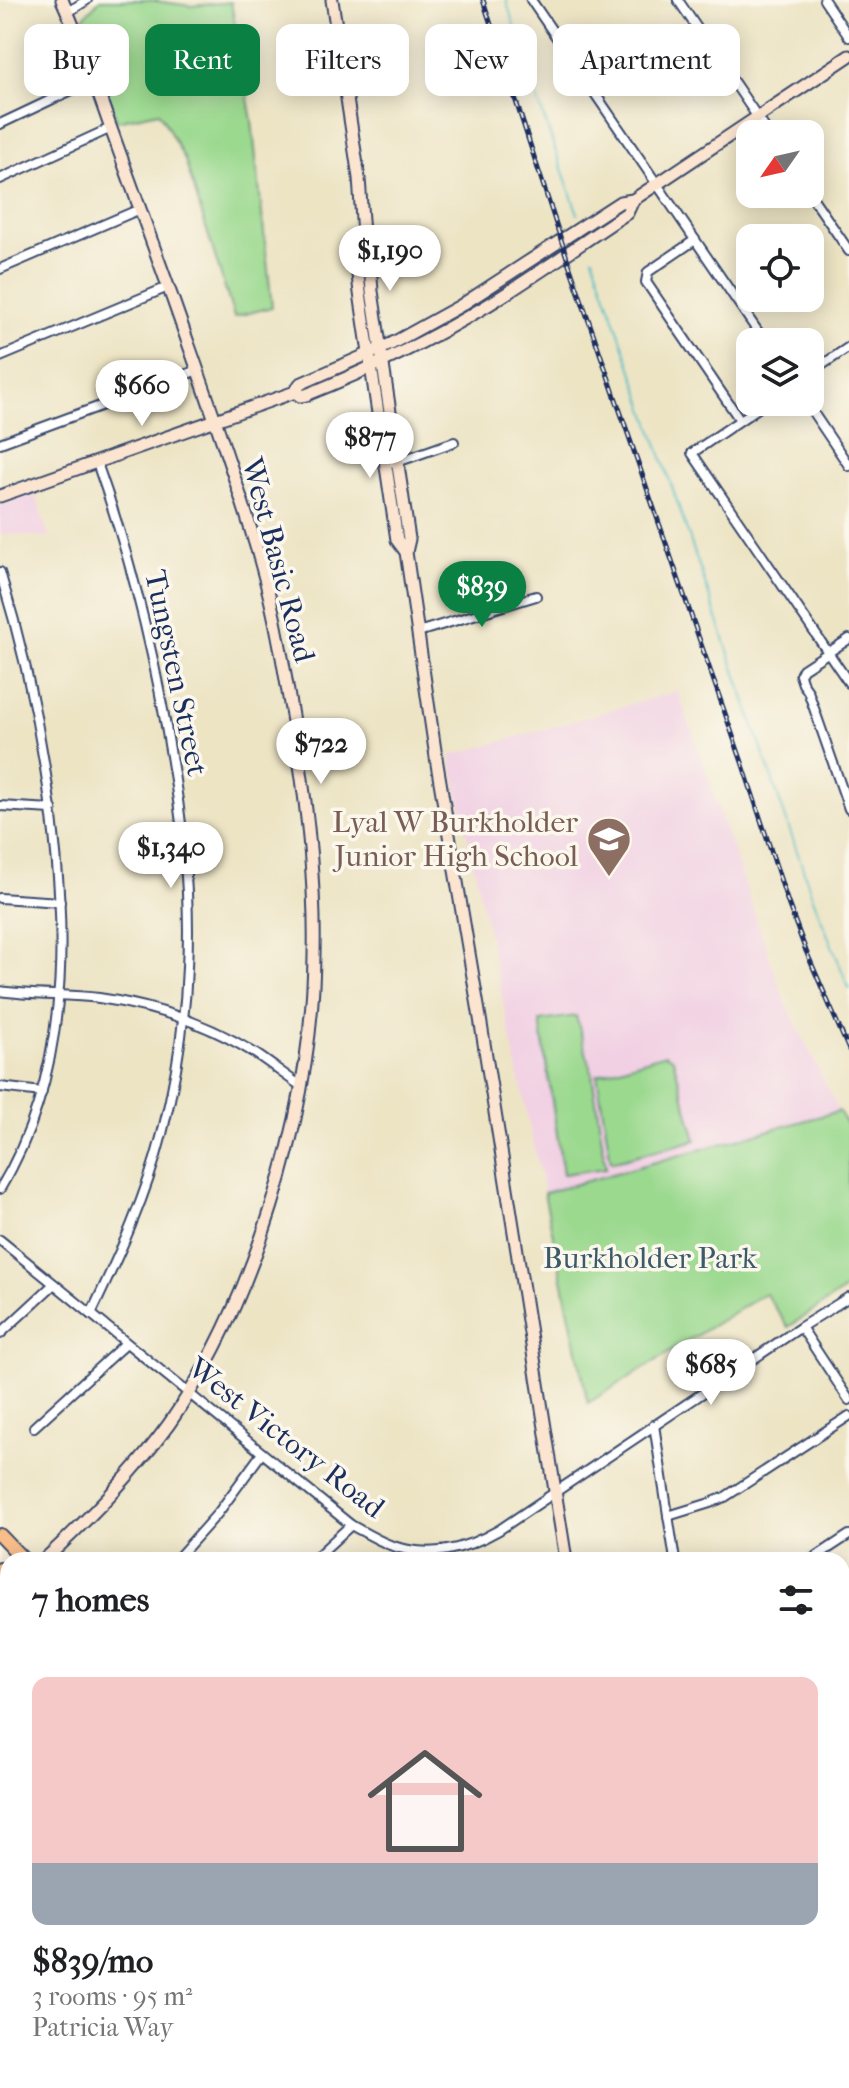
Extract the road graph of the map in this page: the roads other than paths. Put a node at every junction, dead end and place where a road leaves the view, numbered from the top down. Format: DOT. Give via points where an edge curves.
graph roads {
  1 [pos="62,0"];
  2 [pos="87,0"];
  3 [pos="332,0"];
  4 [pos="531,0"];
  5 [pos="678,0"];
  6 [pos="824,0"];
  7 [pos="68,12"];
  8 [pos="72,24"];
  9 [pos="849,37"];
  10 [pos="849,56"];
  11 [pos="59,96"];
  12 [pos="99,96"];
  13 [pos="758,117"];
  14 [pos="760,120"];
  15 [pos="0,124"];
  16 [pos="111,128"];
  17 [pos="0,179"];
  18 [pos="657,185"];
  19 [pos="820,208"];
  20 [pos="140,209"];
  21 [pos="695,240"];
  22 [pos="364,248"];
  23 [pos="849,251"];
  24 [pos="0,269"];
  25 [pos="168,287"];
  26 [pos="755,328"];
  27 [pos="849,347"];
  28 [pos="382,356"];
  29 [pos="0,357"];
  30 [pos="370,362"];
  31 [pos="824,364"];
  32 [pos="198,370"];
  33 [pos="746,416"];
  34 [pos="815,416"];
  35 [pos="740,420"];
  36 [pos="214,421"];
  37 [pos="454,442"];
  38 [pos="0,443"];
  39 [pos="97,463"];
  40 [pos="392,464"];
  41 [pos="849,466"];
  42 [pos="0,496"];
  43 [pos="0,572"];
  44 [pos="536,596"];
  45 [pos="418,632"];
  46 [pos="849,639"];
  47 [pos="828,653"];
  48 [pos="849,683"];
  49 [pos="0,806"];
  50 [pos="52,809"];
  51 [pos="849,809"];
  52 [pos="0,898"];
  53 [pos="60,902"];
  54 [pos="0,991"];
  55 [pos="59,996"];
  56 [pos="183,1019"];
  57 [pos="301,1086"];
  58 [pos="0,1087"];
  59 [pos="42,1092"];
  60 [pos="0,1189"];
  61 [pos="0,1240"];
  62 [pos="54,1284"];
  63 [pos="849,1297"];
  64 [pos="91,1314"];
  65 [pos="801,1327"];
  66 [pos="0,1334"];
  67 [pos="126,1343"];
  68 [pos="188,1393"];
  69 [pos="849,1400"];
  70 [pos="849,1416"];
  71 [pos="654,1425"];
  72 [pos="34,1427"];
  73 [pos="262,1453"];
  74 [pos="556,1492"];
  75 [pos="668,1516"];
  76 [pos="351,1525"];
  77 [pos="0,1535"];
  78 [pos="849,1535"];
  79 [pos="16,1552"];
  80 [pos="52,1552"];
  81 [pos="183,1552"];
  82 [pos="322,1552"];
  83 [pos="565,1552"];
  84 [pos="674,1552"];
  85 [pos="823,1552"];
  1 -- 7 [label="street, West Basic Road"];
  2 -- 7 [label="street"];
  3 -- 22 [label="street"];
  4 -- 18 [label="street"];
  5 -- 13 [label="street"];
  6 -- 9 [label="street"];
  7 -- 8 [label="street, West Basic Road"];
  10 -- 13 [label="street"];
  11 -- 15 [label="street"];
  12 -- 16 [label="street, West Basic Road"];
  13 -- 14 [label="street"];
  13 -- 18 [label="street"];
  16 -- 17 [label="street"];
  16 -- 20 [label="street, West Basic Road"];
  18 -- 21 [label="street"];
  18 -- 28 [label="street" via="620,202"];
  19 -- 23 [label="street"];
  20 -- 24 [label="street"];
  20 -- 25 [label="street, West Basic Road"];
  21 -- 26 [label="street"];
  21 -- 35 [label="street" via="646,277"];
  22 -- 28 [label="street"];
  22 -- 30 [label="street" via="357,266"];
  25 -- 29 [label="street"];
  25 -- 32 [label="street, West Basic Road"];
  27 -- 31 [label="street"];
  28 -- 30 [label="street"];
  28 -- 40 [label="street"];
  30 -- 36 [label="street" via="300,384 295,392"];
  30 -- 40 [label="street"];
  32 -- 36 [label="street, West Basic Road"];
  32 -- 38 [label="street"];
  33 -- 35 [label="street"];
  34 -- 41 [label="street"];
  35 -- 47 [label="street" via="692,453"];
  36 -- 39 [label="street"];
  36 -- 57 [label="street, West Basic Road" via="255,542 279,639 307,813 314,958"];
  37 -- 40 [label="street"];
  39 -- 42 [label="street"];
  39 -- 56 [label="street, Tungsten Street" via="141,608 178,798 187,891"];
  40 -- 45 [label="street" via="409,539 406,552"];
  43 -- 50 [label="street" via="39,729"];
  44 -- 45 [label="street"];
  45 -- 74 [label="street"];
  46 -- 47 [label="street"];
  47 -- 48 [label="street"];
  47 -- 51 [label="street" via="800,675"];
  49 -- 50 [label="street"];
  50 -- 53 [label="street"];
  52 -- 53 [label="street"];
  53 -- 55 [label="street"];
  54 -- 55 [label="street"];
  55 -- 56 [label="street" via="128,1003"];
  55 -- 59 [label="street"];
  56 -- 57 [label="street" via="255,1054"];
  56 -- 64 [label="street, Tungsten Street" via="162,1135 127,1237"];
  57 -- 68 [label="street, West Basic Road" via="279,1185 250,1270"];
  58 -- 59 [label="street"];
  59 -- 60 [label="street"];
  61 -- 62 [label="street, West Victory Road"];
  62 -- 64 [label="street, West Victory Road"];
  62 -- 66 [label="street"];
  63 -- 65 [label="street, West Victory Road"];
  64 -- 67 [label="street, West Victory Road"];
  65 -- 69 [label="street"];
  65 -- 71 [label="street, West Victory Road"];
  67 -- 68 [label="street, West Victory Road"];
  67 -- 72 [label="street"];
  68 -- 73 [label="street, West Victory Road"];
  68 -- 80 [label="street, West Basic Road" via="126,1480"];
  70 -- 75 [label="street" via="725,1497"];
  71 -- 74 [label="street, West Victory Road"];
  71 -- 75 [label="street"];
  73 -- 76 [label="street, West Victory Road"];
  73 -- 81 [label="street"];
  74 -- 76 [label="street, West Victory Road" via="479,1542 450,1551 411,1551"];
  74 -- 83 [label="street"];
  75 -- 84 [label="street"];
  76 -- 82 [label="street"];
  77 -- 79 [label="main road"];
  78 -- 85 [label="street"];
}
